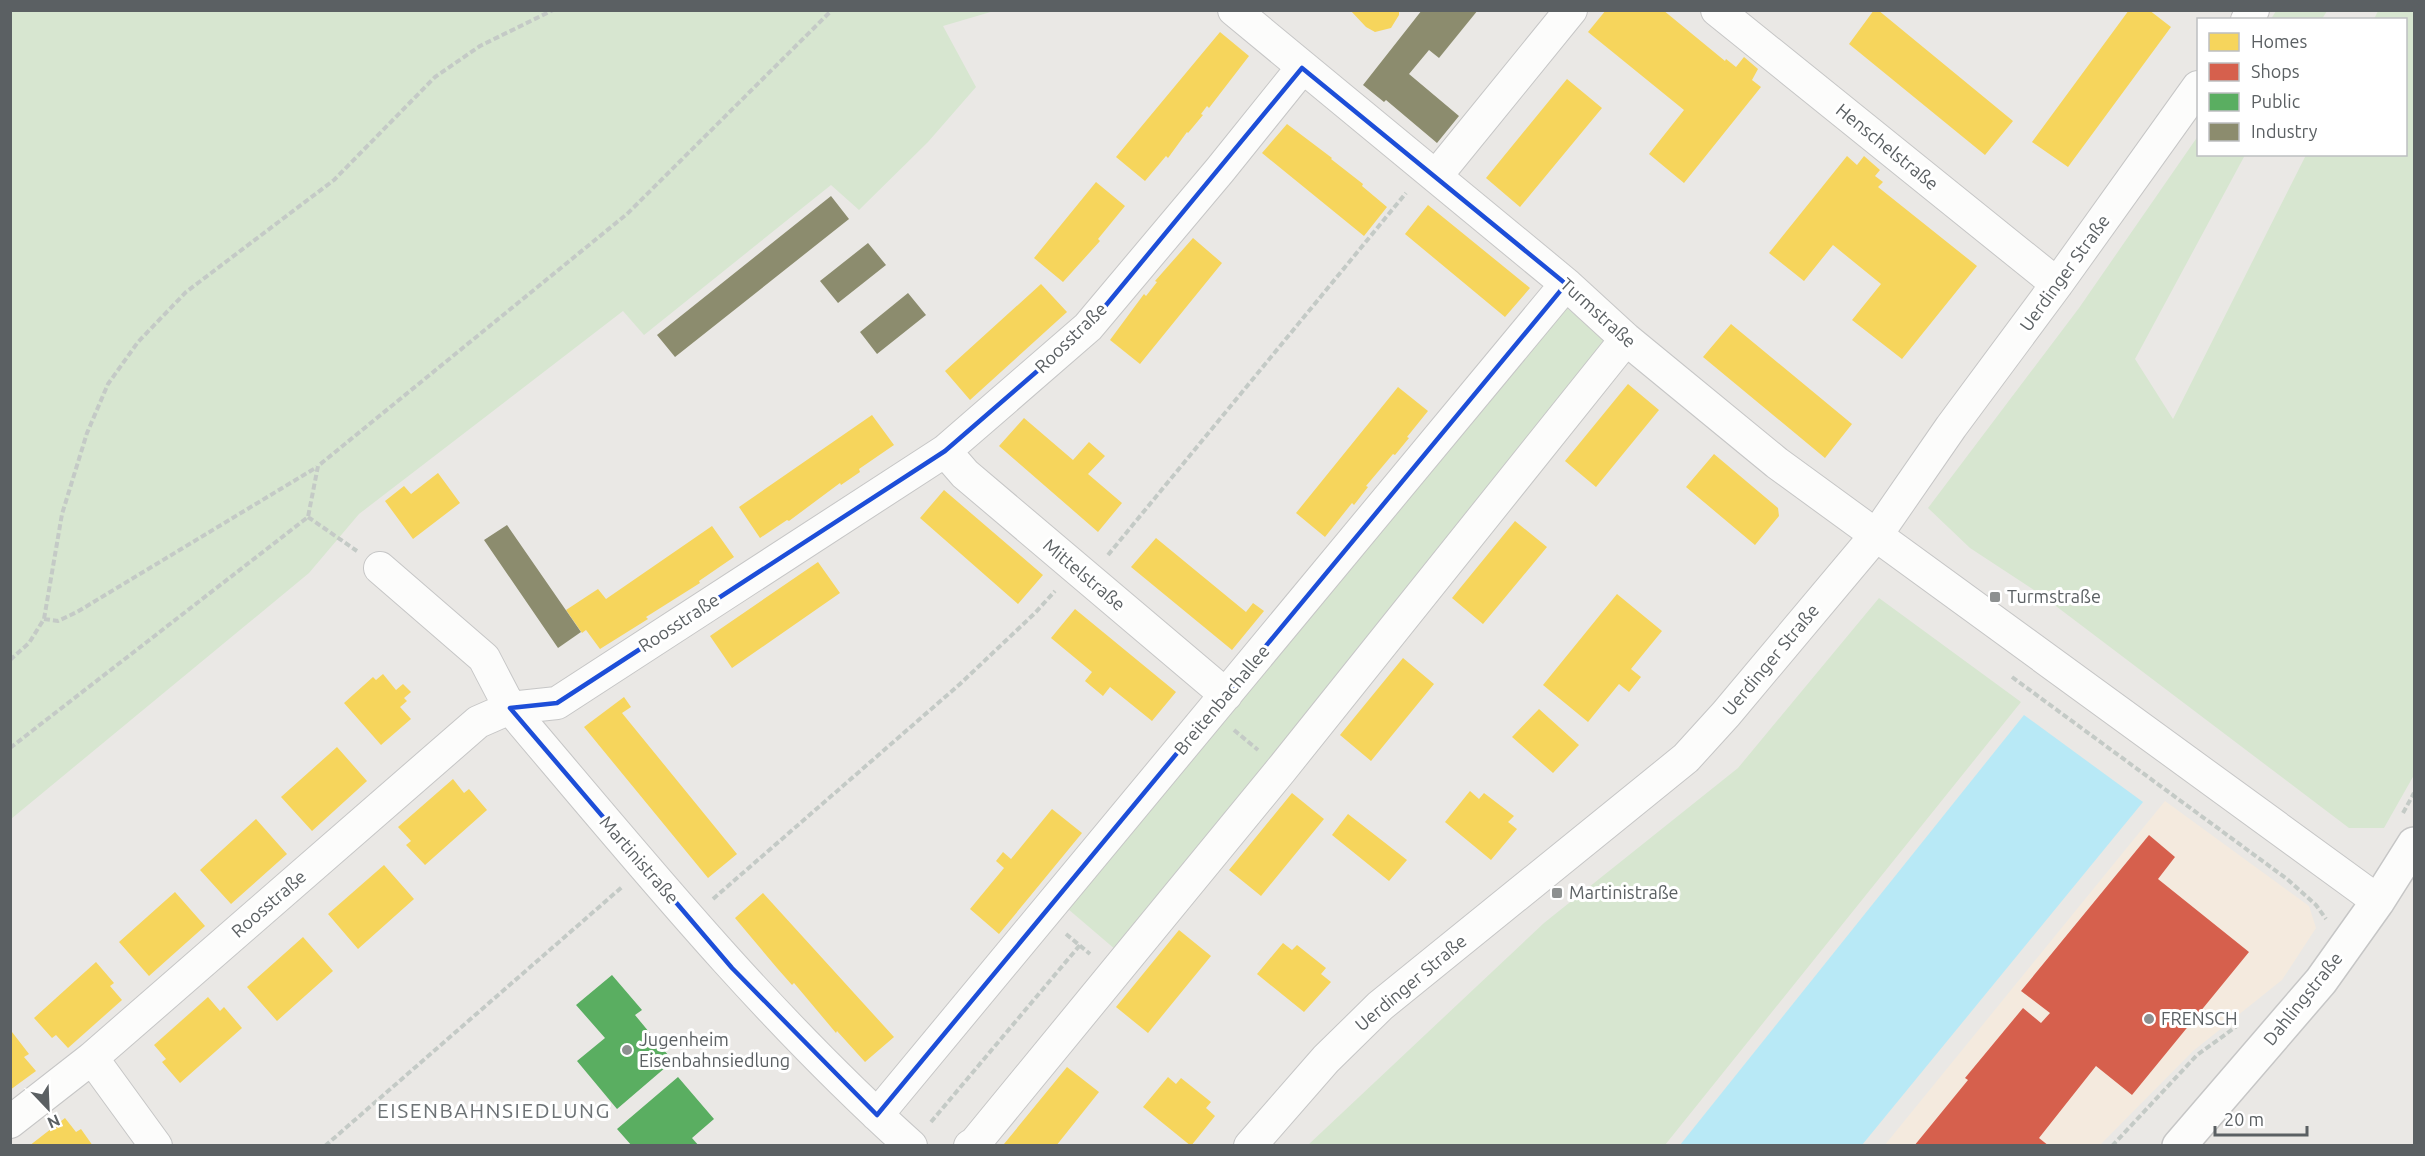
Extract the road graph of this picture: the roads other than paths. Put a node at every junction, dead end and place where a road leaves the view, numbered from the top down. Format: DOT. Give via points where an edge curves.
graph roads {
  1 [pos="1234,10"];
  2 [pos="1571,10"];
  3 [pos="1717,10"];
  4 [pos="1302,68"];
  5 [pos="2197,90"];
  6 [pos="1431,172"];
  7 [pos="1566,284"];
  8 [pos="2057,284"];
  9 [pos="1626,339"];
  10 [pos="945,451"];
  11 [pos="1877,534"];
  12 [pos="380,568"];
  13 [pos="1219,704"];
  14 [pos="510,708"];
  15 [pos="2407,832"];
  16 [pos="2368,893"];
  17 [pos="92,1058"];
  18 [pos="877,1115"];
  19 [pos="10,1122"];
  20 [pos="2189,1142"];
  21 [pos="974,1145"];
  22 [pos="156,1146"];
  23 [pos="911,1146"];
  24 [pos="1250,1146"];
  1 -- 4 [label="street, Turmstraße"];
  2 -- 6 [label="street"];
  3 -- 8 [label="street, Henschelstraße"];
  4 -- 6 [label="street, Turmstraße"];
  4 -- 10 [label="street, Roosstraße" via="1088,327"];
  5 -- 8 [label="street, Uerdinger Straße"];
  6 -- 7 [label="street, Turmstraße"];
  7 -- 9 [label="street, Turmstraße"];
  7 -- 13 [label="street, Breitenbachallee"];
  8 -- 11 [label="street, Uerdinger Straße"];
  9 -- 11 [label="street, Turmstraße" via="1777,463"];
  9 -- 21 [label="street"];
  10 -- 13 [label="street, Mittelstraße" via="965,474 1082,573"];
  10 -- 14 [label="street, Roosstraße" via="557,703"];
  11 -- 16 [label="street, Turmstraße"];
  11 -- 24 [label="street, Uerdinger Straße" via="1686,758 1380,1006 1326,1059"];
  12 -- 14 [label="street, Martinistraße" via="484,658"];
  13 -- 18 [label="street, Breitenbachallee"];
  14 -- 17 [label="street, Roosstraße" via="478,722"];
  14 -- 18 [label="street, Martinistraße" via="732,968"];
  15 -- 16 [label="street, Dahlingstraße"];
  16 -- 20 [label="street, Dahlingstraße" via="2321,981"];
  17 -- 19 [label="street, Roosstraße"];
  17 -- 22 [label="street"];
  18 -- 23 [label="street, Martinistraße"];
}
